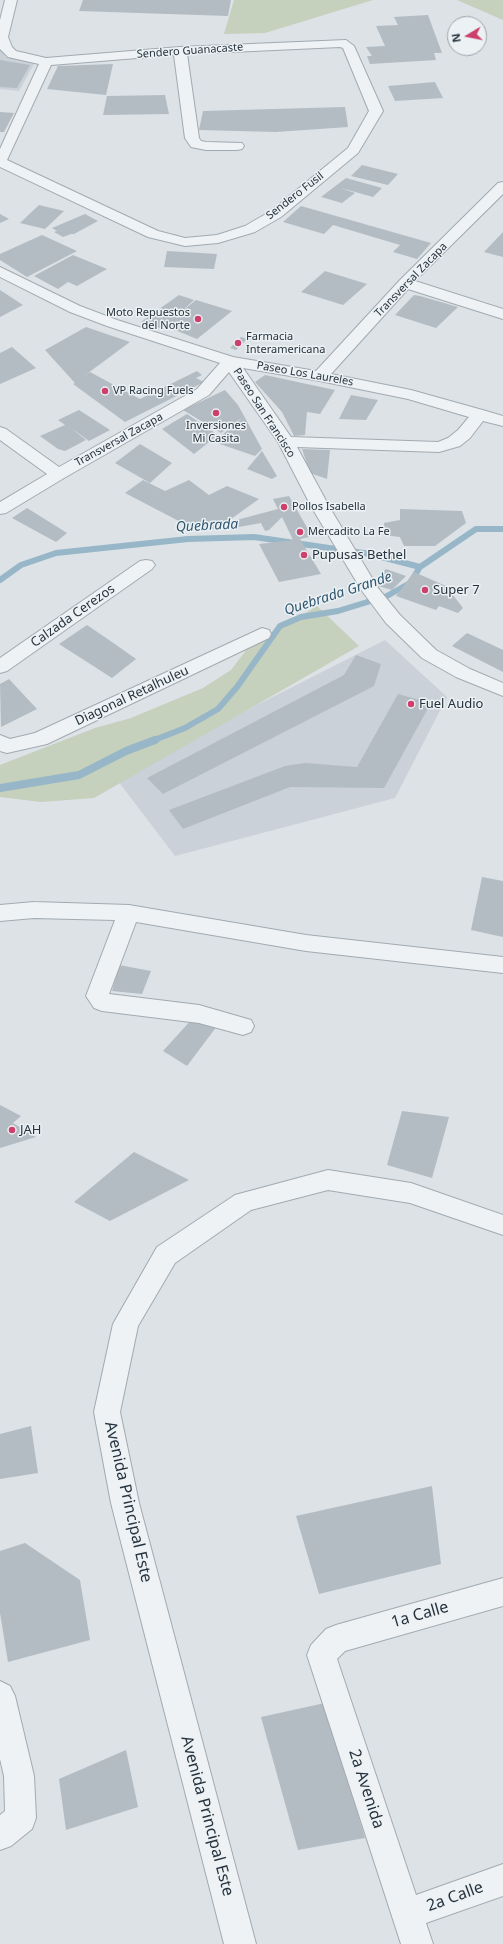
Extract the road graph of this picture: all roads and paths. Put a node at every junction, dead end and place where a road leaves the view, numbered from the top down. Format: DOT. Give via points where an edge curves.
graph roads {
  1 [pos="12,0"];
  2 [pos="334,43"];
  3 [pos="180,51"];
  4 [pos="46,62"];
  5 [pos="237,146"];
  6 [pos="0,161"];
  7 [pos="503,186"];
  8 [pos="0,271"];
  9 [pos="405,283"];
  10 [pos="503,314"];
  11 [pos="230,361"];
  12 [pos="320,376"];
  13 [pos="480,414"];
  14 [pos="503,421"];
  15 [pos="0,432"];
  16 [pos="286,442"];
  17 [pos="58,474"];
  18 [pos="0,509"];
  19 [pos="146,565"];
  20 [pos="386,621"];
  21 [pos="262,634"];
  22 [pos="0,667"];
  23 [pos="503,690"];
  24 [pos="503,702"];
  25 [pos="0,742"];
  26 [pos="0,913"];
  27 [pos="129,914"];
  28 [pos="503,965"];
  29 [pos="243,1026"];
  30 [pos="503,1225"];
  31 [pos="503,1592"];
  32 [pos="336,1639"];
  33 [pos="0,1696"];
  34 [pos="0,1835"];
  35 [pos="503,1880"];
  36 [pos="407,1914"];
  37 [pos="240,1944"];
  38 [pos="417,1944"];
  1 -- 4 [label="street, Sendero Guanacaste" via="2,37 6,49 12,54"];
  2 -- 3 [label="street, Sendero Guanacaste"];
  2 -- 6 [label="street, Sendero Fusil" via="348,46 376,111 352,150 276,214 250,230 218,238 185,242 153,234"];
  3 -- 4 [label="street, Sendero Guanacaste"];
  3 -- 5 [label="street" via="192,138 196,144 206,146"];
  4 -- 6 [label="street"];
  7 -- 9 [label="street, Transversal Zacapa"];
  8 -- 11 [label="street, Paseo Los Laureles" via="76,309"];
  9 -- 10 [label="street"];
  9 -- 12 [label="street, Transversal Zacapa"];
  11 -- 12 [label="street, Paseo Los Laureles"];
  11 -- 16 [label="street, Paseo San Francisco"];
  11 -- 17 [label="street, Transversal Zacapa" via="203,392"];
  12 -- 13 [label="street, Paseo Los Laureles" via="411,394"];
  13 -- 14 [label="street, Paseo Los Laureles"];
  13 -- 16 [label="street" via="464,434 454,442 439,447"];
  15 -- 17 [label="street"];
  16 -- 20 [label="street, Paseo San Francisco" via="338,546 340,564 358,593"];
  17 -- 18 [label="street, Transversal Zacapa"];
  19 -- 22 [label="street, Calzada Cerezos"];
  20 -- 23 [label="street, Paseo San Francisco" via="429,654 463,673"];
  20 -- 24 [label="street, Paseo San Francisco" via="421,661"];
  21 -- 25 [label="street, Diagonal Retalhuleu" via="40,739 7,746"];
  26 -- 27 [label="street" via="34,910"];
  27 -- 28 [label="street" via="306,943"];
  27 -- 29 [label="street" via="97,996 102,1002 199,1014"];
  30 -- 37 [label="street, Avenida Principal Este" via="411,1193 328,1180 320,1182 244,1202 166,1255 126,1324 107,1412 125,1503"];
  31 -- 32 [label="street, 1a Calle"];
  32 -- 36 [label="street, 2a Avenida" via="321,1655"];
  33 -- 34 [label="street" via="19,1776 21,1818"];
  35 -- 36 [label="street, 2a Calle"];
  36 -- 38 [label="street, 2a Avenida"];
}
